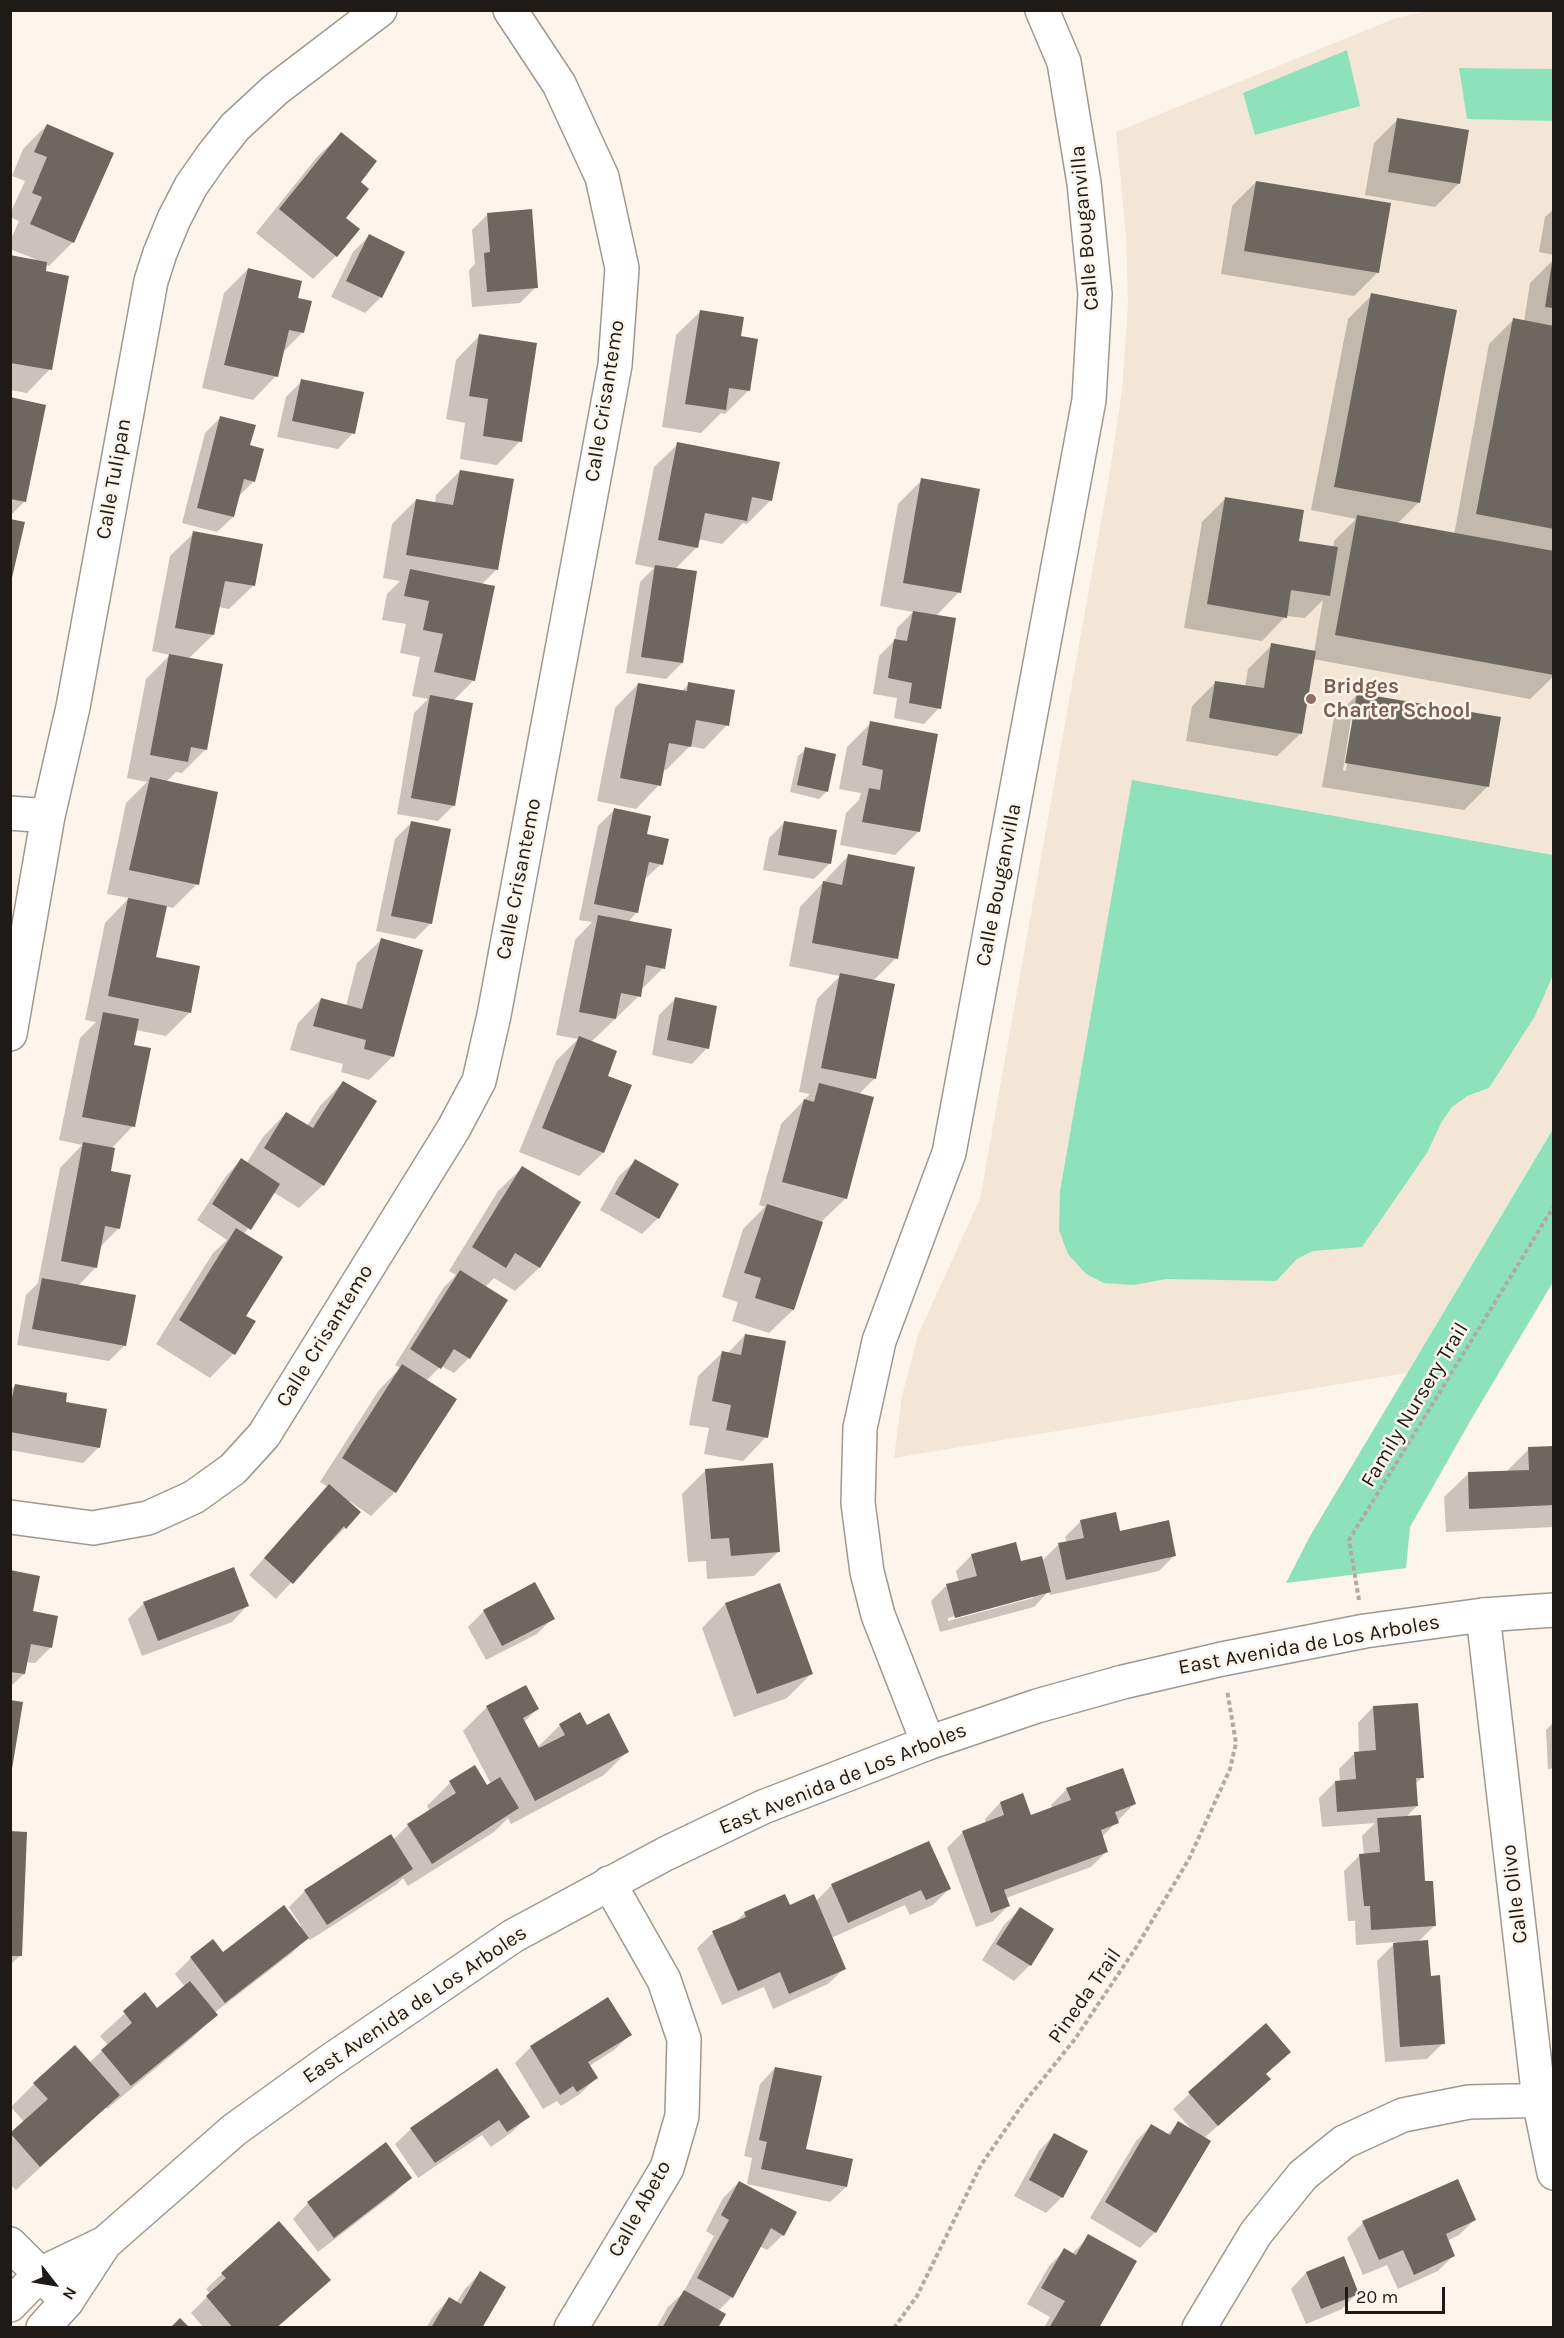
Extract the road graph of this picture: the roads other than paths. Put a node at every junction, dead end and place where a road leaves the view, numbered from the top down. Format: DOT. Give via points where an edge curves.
graph roads {
  1 [pos="380,10"];
  2 [pos="510,10"];
  3 [pos="1042,10"];
  4 [pos="10,813"];
  5 [pos="48,816"];
  6 [pos="10,1034"];
  7 [pos="10,1518"];
  8 [pos="1554,1610"];
  9 [pos="1483,1615"];
  10 [pos="928,1743"];
  11 [pos="609,1883"];
  12 [pos="1546,2100"];
  13 [pos="1554,2173"];
  14 [pos="105,2243"];
  15 [pos="10,2244"];
  16 [pos="40,2274"];
  17 [pos="67,2301"];
  18 [pos="10,2306"];
  19 [pos="43,2328"];
  20 [pos="571,2328"];
  21 [pos="1199,2328"];
  1 -- 5 [label="street, Calle Tulipan" via="275,90 235,128 191,186 174,219 151,281 73,707"];
  2 -- 7 [label="street, Calle Crisantemo" via="559,84 602,177 622,268 615,365 479,1081 454,1128 264,1435 233,1469 194,1497 148,1518 93,1528"];
  3 -- 10 [label="street, Calle Bouganvilla" via="1064,62 1084,183 1095,294 1089,400 949,1153 879,1341 860,1428 858,1503 867,1572 878,1615"];
  4 -- 5 [label="street"];
  5 -- 6 [label="street, Calle Tulipan"];
  8 -- 9 [label="street, East Avenida de Los Arboles"];
  9 -- 10 [label="street, East Avenida de Los Arboles" via="1365,1631 1222,1659 1037,1706"];
  9 -- 12 [label="street, Calle Olivo"];
  10 -- 11 [label="street, East Avenida de Los Arboles" via="763,1807"];
  11 -- 14 [label="street, East Avenida de Los Arboles" via="513,1936 327,2063 234,2130"];
  11 -- 20 [label="street, Calle Abeto" via="664,1980 684,2039 682,2116 667,2168"];
  12 -- 13 [label="street, Calle Olivo"];
  12 -- 21 [label="street" via="1469,2102 1403,2115 1344,2142 1303,2175 1256,2233"];
  14 -- 16 [label="street, East Avenida de Los Arboles"];
  14 -- 17 [label="street, East Avenida de Los Arboles"];
  15 -- 16 [label="street"];
  16 -- 17 [label="street"];
  16 -- 18 [label="street, East Avenida de Los Arboles"];
  17 -- 19 [label="street, East Avenida de Los Arboles"];
}
